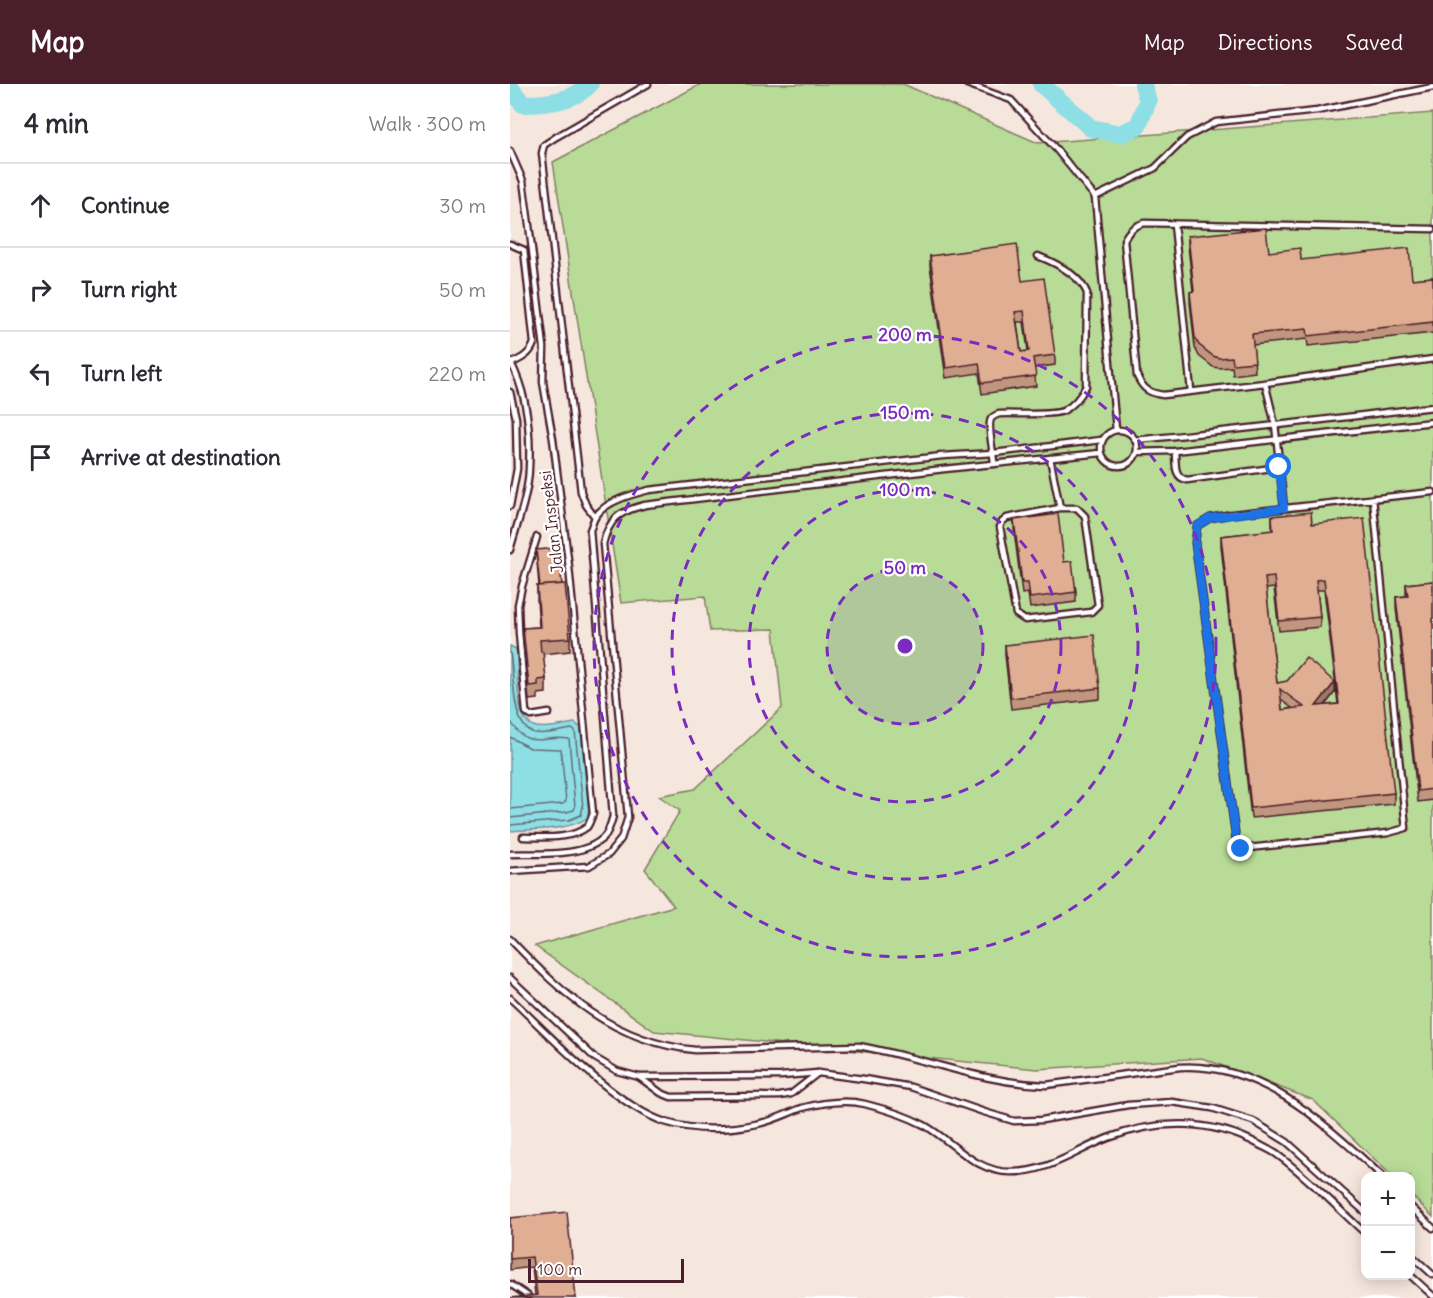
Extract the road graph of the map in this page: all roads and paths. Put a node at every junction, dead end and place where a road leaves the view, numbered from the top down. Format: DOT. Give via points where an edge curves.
graph roads {
  1 [pos="648,84"];
  2 [pos="967,84"];
  3 [pos="1433,87"];
  4 [pos="510,151"];
  5 [pos="1095,197"];
  6 [pos="1174,224"];
  7 [pos="1433,229"];
  8 [pos="510,244"];
  9 [pos="1038,256"];
  10 [pos="1433,359"];
  11 [pos="510,363"];
  12 [pos="1265,383"];
  13 [pos="1191,391"];
  14 [pos="510,393"];
  15 [pos="1433,407"];
  16 [pos="1408,410"];
  17 [pos="1433,422"];
  18 [pos="1275,424"];
  19 [pos="1410,424"];
  20 [pos="1116,430"];
  21 [pos="1276,439"];
  22 [pos="1101,440"];
  23 [pos="1135,440"];
  24 [pos="1175,451"];
  25 [pos="1137,452"];
  26 [pos="994,453"];
  27 [pos="1101,453"];
  28 [pos="1050,458"];
  29 [pos="994,464"];
  30 [pos="1279,467"];
  31 [pos="512,487"];
  32 [pos="525,491"];
  33 [pos="1433,492"];
  34 [pos="1373,498"];
  35 [pos="510,506"];
  36 [pos="1060,508"];
  37 [pos="1284,508"];
  38 [pos="595,517"];
  39 [pos="537,537"];
  40 [pos="510,550"];
  41 [pos="510,632"];
  42 [pos="519,633"];
  43 [pos="549,713"];
  44 [pos="523,837"];
  45 [pos="510,854"];
  46 [pos="510,871"];
  47 [pos="510,939"];
  48 [pos="510,978"];
  49 [pos="510,998"];
  50 [pos="818,1073"];
  51 [pos="639,1077"];
  52 [pos="1378,1172"];
  53 [pos="1361,1209"];
  54 [pos="1415,1211"];
  55 [pos="1433,1228"];
  56 [pos="1361,1230"];
  57 [pos="1415,1259"];
  58 [pos="1433,1275"];
  59 [pos="1415,1280"];
  60 [pos="510,1284"];
  61 [pos="528,1296"];
  62 [pos="1433,1296"];
  1 -- 38 [label="lane" via="556,137 544,145 542,153 580,492"];
  2 -- 5 [label="lane" via="1011,100"];
  3 -- 5 [label="lane" via="1317,111 1216,122 1187,137 1155,168"];
  4 -- 44 [label="lane, Jalan Inspeksi" via="523,182 533,258 544,347 543,382 569,567 593,814 589,825 581,831 564,836"];
  5 -- 20 [label="lane"];
  6 -- 7 [label="lane"];
  6 -- 13 [label="lane"];
  6 -- 13 [label="lane" via="1144,223 1131,229 1124,240 1137,376 1146,390 1153,393"];
  8 -- 11 [label="lane" via="524,250 534,343 531,351"];
  9 -- 26 [label="lane" via="1068,272 1084,285 1087,293 1086,386 1064,410 993,417 989,424"];
  10 -- 12 [label="lane"];
  11 -- 32 [label="lane" via="528,417 529,470"];
  12 -- 13 [label="lane"];
  12 -- 18 [label="lane"];
  14 -- 31 [label="lane" via="516,418 517,469"];
  15 -- 16 [label="lane"];
  16 -- 18 [label="lane"];
  16 -- 19 [label="lane"];
  17 -- 19 [label="lane"];
  18 -- 21 [label="lane"];
  18 -- 23 [label="lane"];
  19 -- 21 [label="lane"];
  20 -- 22 [label="lane" via="1109,431"];
  20 -- 23 [label="lane" via="1128,431"];
  21 -- 24 [label="lane"];
  21 -- 30 [label="lane"];
  22 -- 26 [label="lane"];
  22 -- 27 [label="lane"];
  23 -- 25 [label="lane"];
  24 -- 25 [label="lane"];
  24 -- 30 [label="lane" via="1177,474 1187,480"];
  25 -- 27 [label="lane" via="1131,462 1122,466 1111,465"];
  26 -- 29 [label="lane"];
  26 -- 38 [label="lane" via="649,490 624,496"];
  27 -- 28 [label="lane"];
  28 -- 29 [label="lane"];
  28 -- 36 [label="lane"];
  29 -- 46 [label="lane" via="645,505 616,516 606,529 603,544 628,817 621,839 609,854 589,866"];
  30 -- 37 [label="lane"];
  31 -- 32 [label="lane"];
  31 -- 35 [label="lane"];
  32 -- 40 [label="lane"];
  33 -- 34 [label="lane"];
  34 -- 37 [label="lane"];
  34 -- 37 [label="lane" via="1406,828 1239,850 1195,543 1197,526 1210,518"];
  36 -- 36 [label="lane" via="1077,508 1085,516 1098,605 1092,612 1025,620 1016,614 1000,527 1007,518"];
  38 -- 45 [label="lane" via="590,530 614,816 606,835 593,846 577,851"];
  39 -- 42 [label="lane" via="518,605"];
  41 -- 42 [label="lane"];
  42 -- 43 [label="lane" via="526,712 531,716"];
  47 -- 52 [label="lane" via="583,1008 649,1042 695,1050 859,1046 975,1076 1046,1085 1198,1066 1286,1096"];
  48 -- 51 [label="lane" via="595,1058 617,1071"];
  49 -- 56 [label="lane" via="616,1093 666,1122 700,1128 736,1128 830,1102 860,1103 895,1112 926,1126 964,1155 987,1167 1009,1172 1035,1171 1137,1128 1171,1124 1207,1126 1242,1136 1278,1155"];
  50 -- 51 [label="lane"];
  50 -- 51 [label="lane" via="791,1094 780,1096 672,1097"];
  50 -- 53 [label="lane" via="911,1087 1014,1120 1042,1120 1128,1105 1172,1102 1212,1108 1252,1121 1287,1142"];
  54 -- 55 [label="lane"];
  57 -- 58 [label="lane"];
  59 -- 62 [label="lane"];
  60 -- 61 [label="lane"];
}
